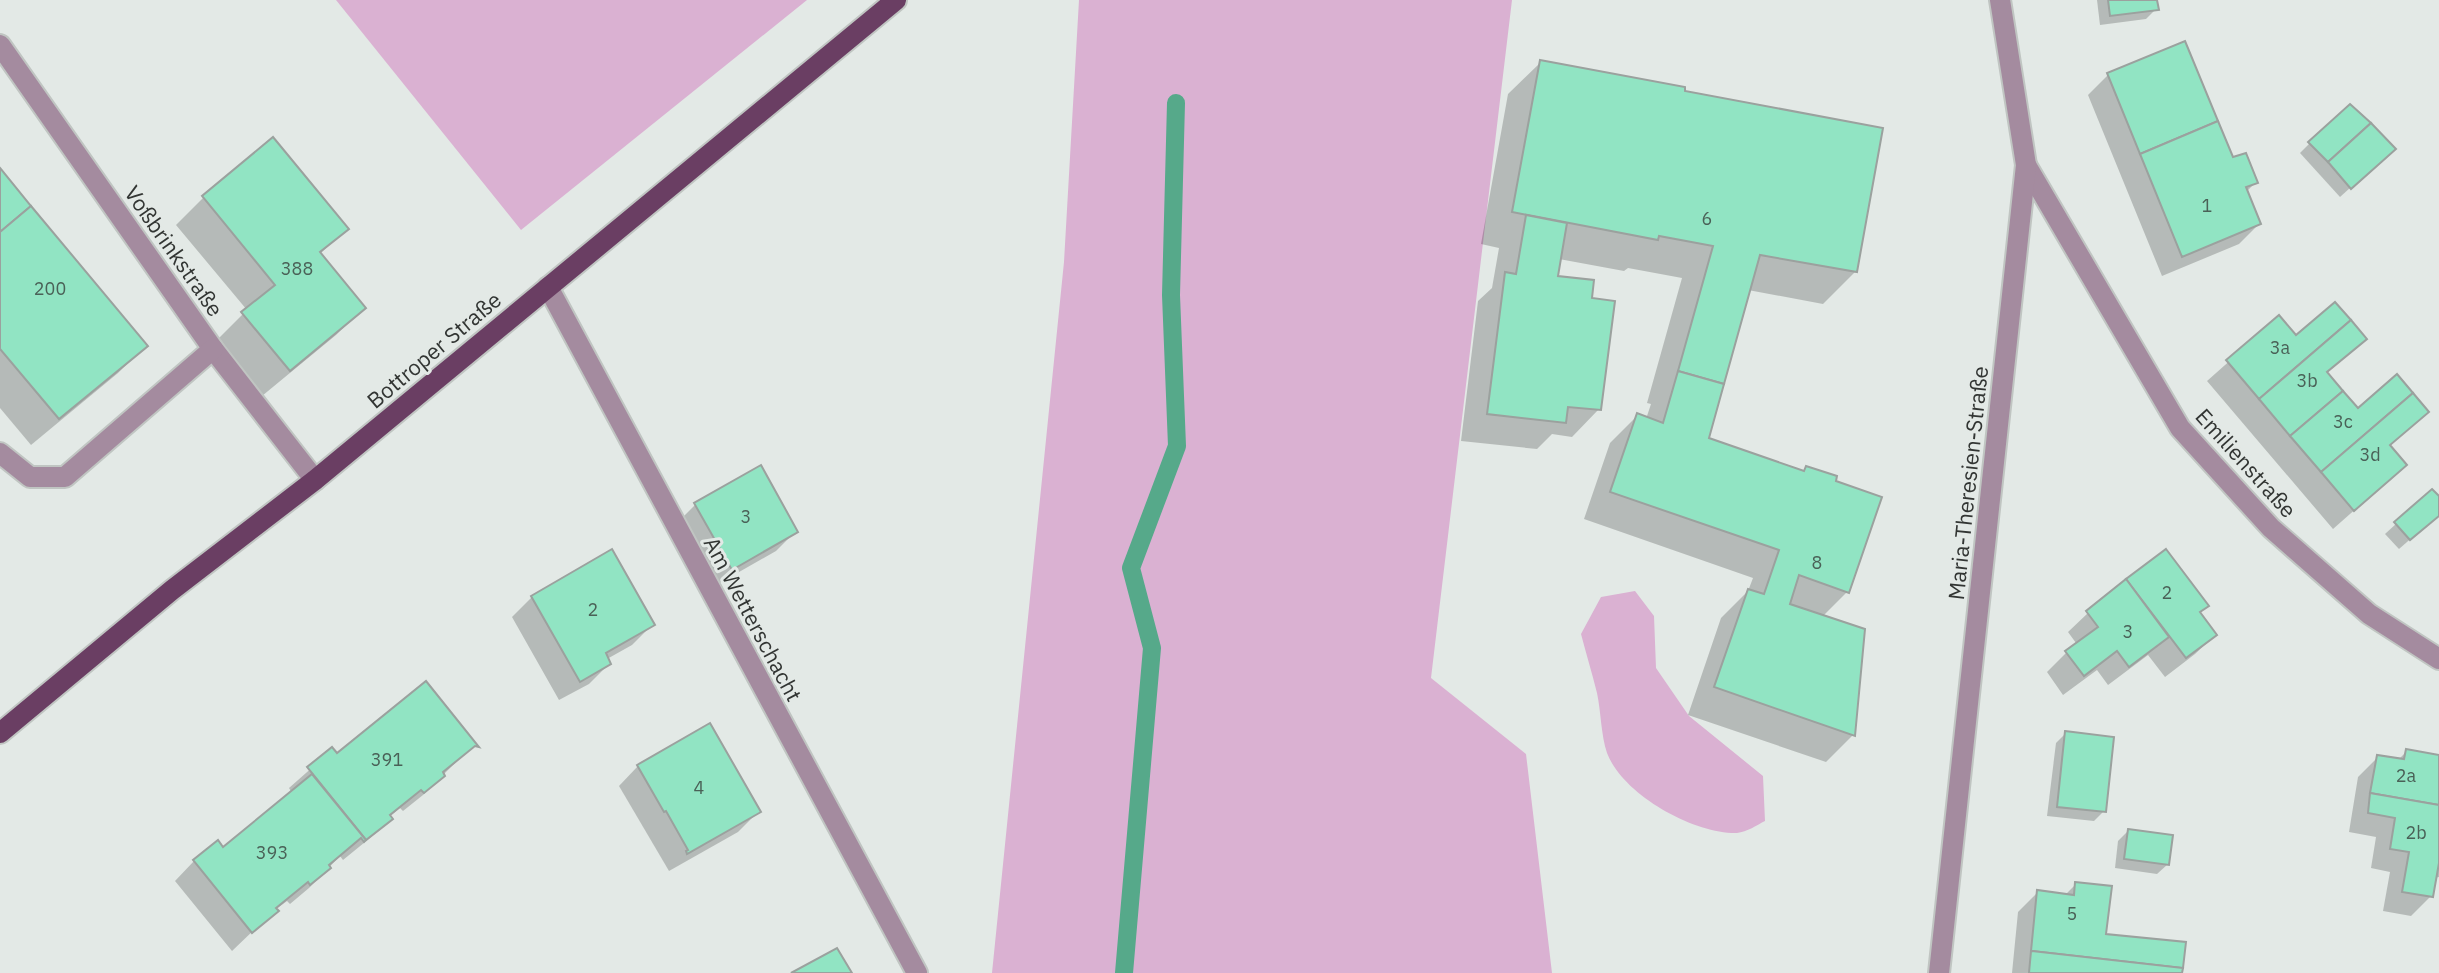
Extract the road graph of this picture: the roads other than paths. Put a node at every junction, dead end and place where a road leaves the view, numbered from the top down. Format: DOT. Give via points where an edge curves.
graph roads {
  1 [pos="896,0"];
  2 [pos="2000,0"];
  3 [pos="0,45"];
  4 [pos="2026,165"];
  5 [pos="548,287"];
  6 [pos="213,349"];
  7 [pos="0,453"];
  8 [pos="315,480"];
  9 [pos="2439,659"];
  10 [pos="0,733"];
  11 [pos="917,973"];
  12 [pos="1939,973"];
  1 -- 5 [label="main road, Bottroper Straße"];
  2 -- 4 [label="street, Maria-Theresien-Straße"];
  3 -- 6 [label="street, Voßbrinkstraße"];
  4 -- 9 [label="street, Emilienstraße" via="2180,428 2271,528 2369,614"];
  4 -- 12 [label="street, Maria-Theresien-Straße"];
  5 -- 8 [label="main road, Bottroper Straße"];
  5 -- 11 [label="street, Am Wetterschacht"];
  6 -- 7 [label="street" via="65,477 30,477"];
  6 -- 8 [label="street, Voßbrinkstraße"];
  8 -- 10 [label="main road, Bottroper Straße"];
}
